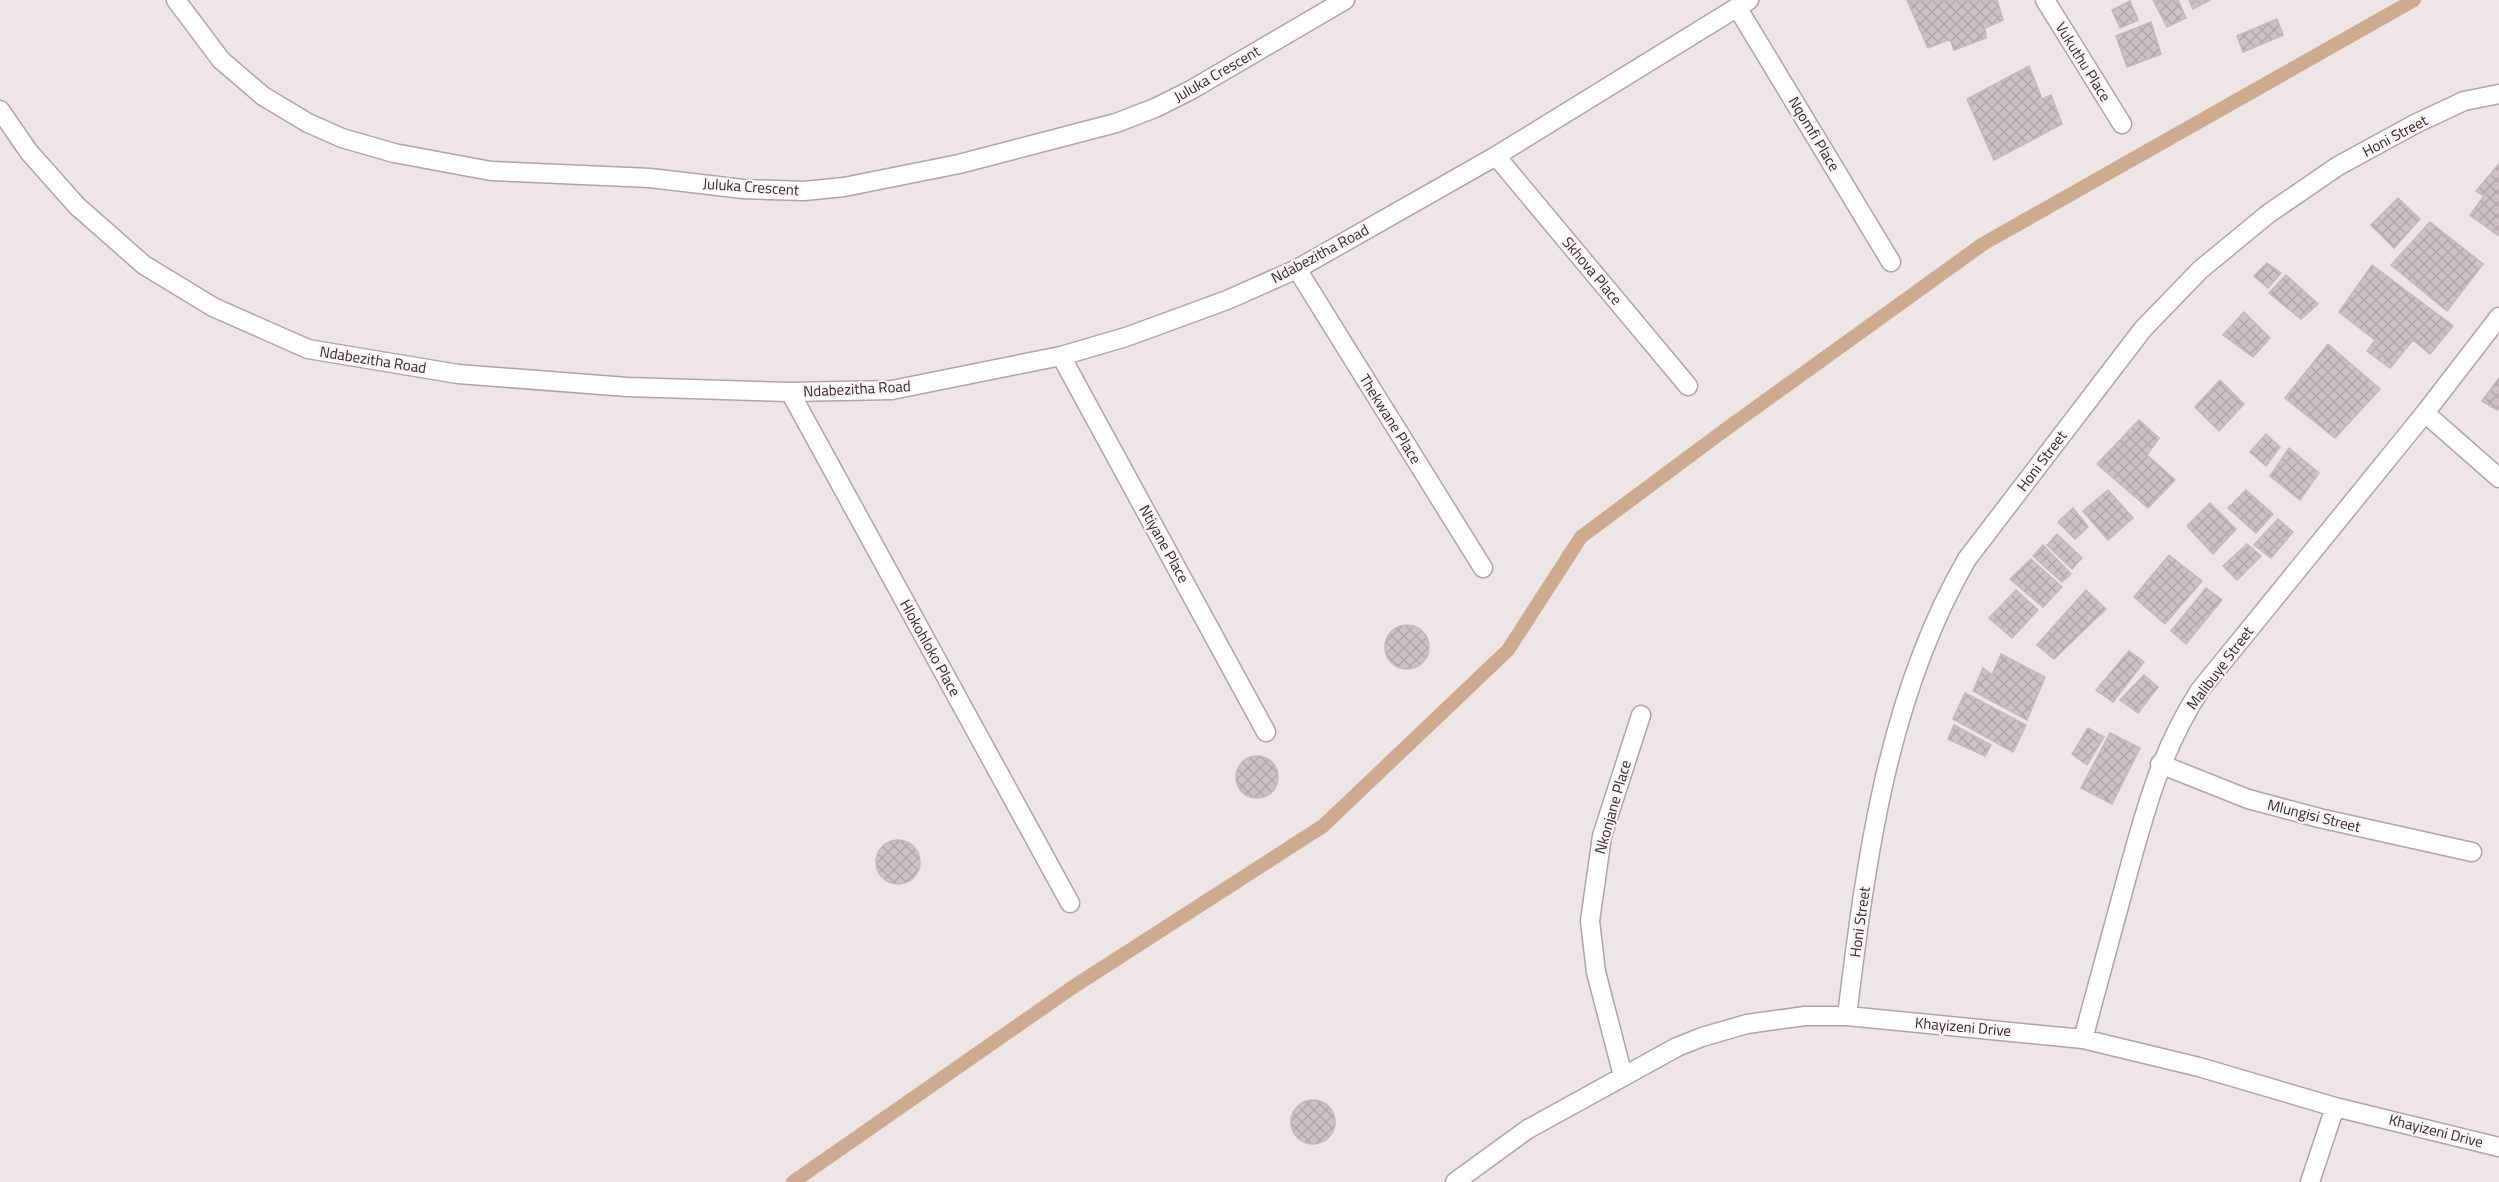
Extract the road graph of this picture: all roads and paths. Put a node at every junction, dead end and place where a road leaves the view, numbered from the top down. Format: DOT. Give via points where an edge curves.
graph roads {
  1 [pos="176,0"];
  2 [pos="1345,0"];
  3 [pos="2045,0"];
  4 [pos="1743,4"];
  5 [pos="2499,94"];
  6 [pos="0,110"];
  7 [pos="2122,124"];
  8 [pos="1496,156"];
  9 [pos="1891,262"];
  10 [pos="1297,269"];
  11 [pos="2499,317"];
  12 [pos="1061,356"];
  13 [pos="1688,386"];
  14 [pos="790,392"];
  15 [pos="2425,413"];
  16 [pos="2499,478"];
  17 [pos="1484,568"];
  18 [pos="1641,715"];
  19 [pos="1266,732"];
  20 [pos="2160,764"];
  21 [pos="2472,852"];
  22 [pos="1070,903"];
  23 [pos="1847,1016"];
  24 [pos="2083,1039"];
  25 [pos="1623,1076"];
  26 [pos="2335,1107"];
  27 [pos="2499,1147"];
  28 [pos="1455,1182"];
  29 [pos="2310,1182"];
  1 -- 2 [label="street, Juluka Crescent" via="221,60 263,96 342,138 394,153 491,171 650,178 743,189 804,191 959,164 1116,123 1191,90"];
  3 -- 7 [label="street, Vukuthu Place"];
  4 -- 8 [label="street, Ndabezitha Road"];
  4 -- 9 [label="street, Nqomfi Place"];
  5 -- 23 [label="street, Honi Street" via="2464,101 2338,166 2268,214 2200,270 2143,328 1967,559 1943,600 1895,732 1874,827"];
  6 -- 14 [label="street, Ndabezitha Road" via="29,152 77,206 144,265 213,308 308,349 458,374 627,387"];
  8 -- 10 [label="street, Ndabezitha Road"];
  8 -- 13 [label="street, Skhova Place"];
  10 -- 12 [label="street, Ndabezitha Road" via="1227,300"];
  10 -- 17 [label="street, Thekwane Place"];
  11 -- 15 [label="street, Malibuye Street"];
  12 -- 14 [label="street, Ndabezitha Road" via="892,390"];
  12 -- 19 [label="street, Ntiyane Place"];
  14 -- 22 [label="street, Hlokohloko Place"];
  15 -- 16 [label="street"];
  15 -- 20 [label="street, Malibuye Street" via="2200,690"];
  18 -- 25 [label="street, Nkonjane Place" via="1602,836 1590,921 1596,972"];
  20 -- 21 [label="street, Mlungisi Street" via="2248,799"];
  20 -- 24 [label="street, Malibuye Street"];
  23 -- 24 [label="street, Khayizeni Drive"];
  23 -- 25 [label="street, Khayizeni Drive" via="1805,1016 1746,1024 1702,1036"];
  24 -- 26 [label="street, Khayizeni Drive" via="2199,1067"];
  25 -- 28 [label="street, Khayizeni Drive" via="1528,1129"];
  26 -- 27 [label="street, Khayizeni Drive"];
  26 -- 29 [label="street"];
}
